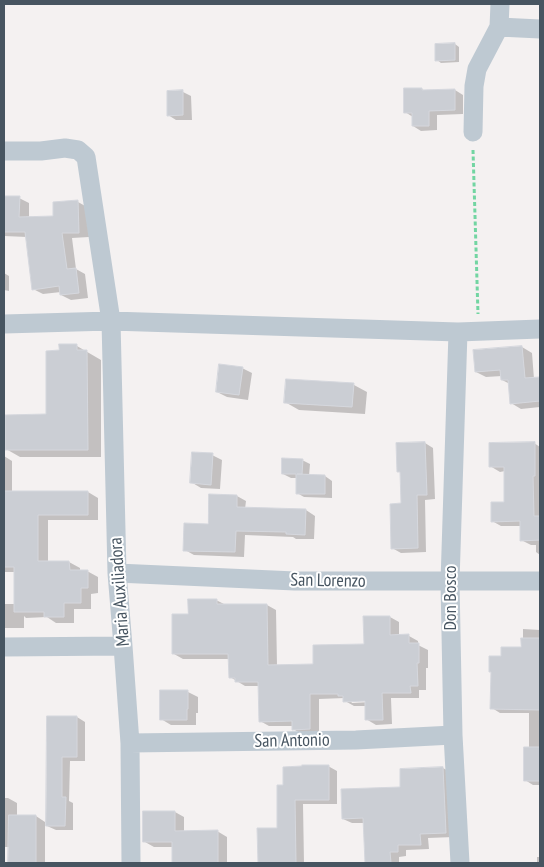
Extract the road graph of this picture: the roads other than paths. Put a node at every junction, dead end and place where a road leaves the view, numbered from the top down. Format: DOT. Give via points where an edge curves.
graph roads {
  1 [pos="500,4"];
  2 [pos="499,27"];
  3 [pos="540,29"];
  4 [pos="473,132"];
  5 [pos="4,151"];
  6 [pos="111,321"];
  7 [pos="4,324"];
  8 [pos="540,329"];
  9 [pos="458,332"];
  10 [pos="116,573"];
  11 [pos="540,581"];
  12 [pos="450,582"];
  13 [pos="123,646"];
  14 [pos="4,647"];
  15 [pos="453,735"];
  16 [pos="130,743"];
  17 [pos="132,863"];
  18 [pos="460,863"];
  1 -- 2 [label="street"];
  2 -- 3 [label="street"];
  2 -- 4 [label="street" via="477,69"];
  5 -- 6 [label="street, Maria Auxiliadora" via="65,148 78,150 86,157"];
  6 -- 7 [label="street"];
  6 -- 9 [label="street"];
  6 -- 10 [label="street, Maria Auxiliadora"];
  8 -- 9 [label="street"];
  9 -- 12 [label="street, Don Bosco"];
  10 -- 12 [label="street, San Lorenzo" via="296,581"];
  10 -- 13 [label="street, Maria Auxiliadora"];
  11 -- 12 [label="street, San Lorenzo"];
  12 -- 15 [label="street, Don Bosco"];
  13 -- 14 [label="street"];
  13 -- 16 [label="street, Maria Auxiliadora"];
  15 -- 16 [label="street, San Antonio" via="356,740"];
  15 -- 18 [label="street, Don Bosco"];
  16 -- 17 [label="street, Maria Auxiliadora"];
}
